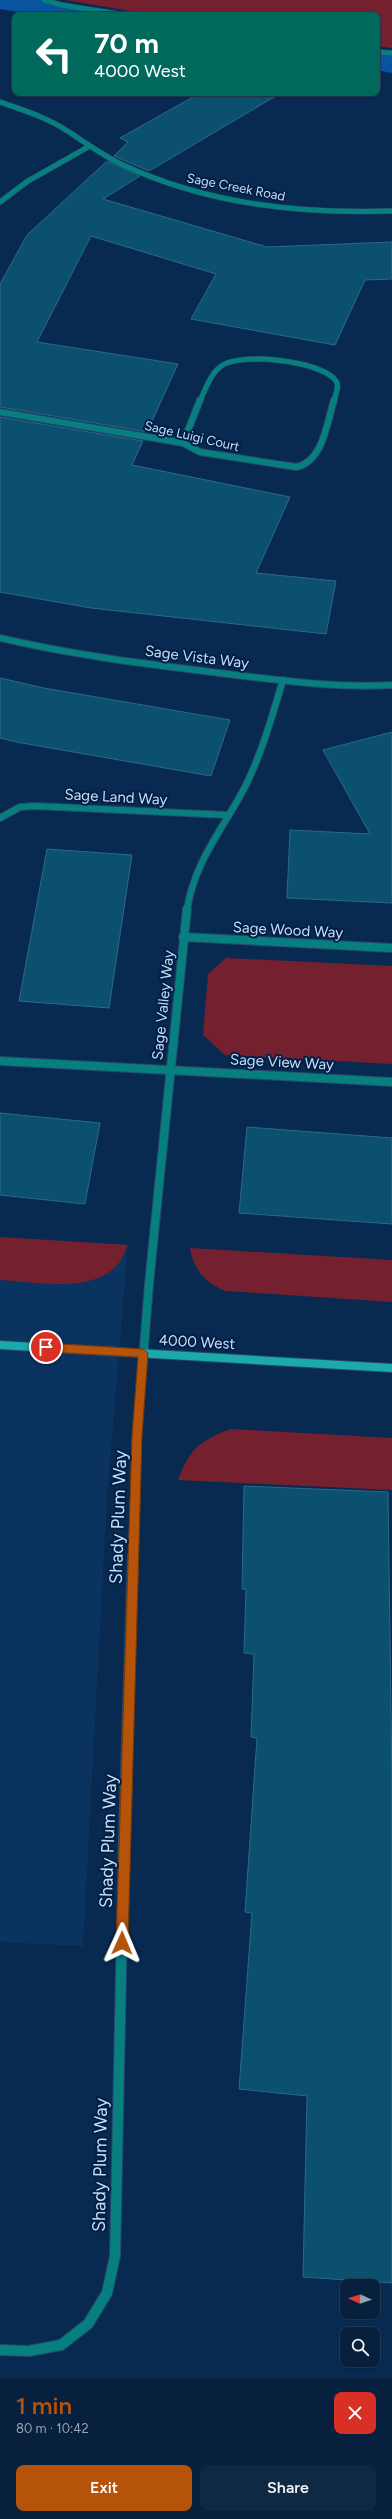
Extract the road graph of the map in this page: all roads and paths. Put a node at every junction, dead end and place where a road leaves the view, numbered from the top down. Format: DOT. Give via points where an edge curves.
graph roads {
  1 [pos="44,0"];
  2 [pos="105,12"];
  3 [pos="380,52"];
  4 [pos="392,53"];
  5 [pos="0,102"];
  6 [pos="88,147"];
  7 [pos="0,202"];
  8 [pos="392,211"];
  9 [pos="0,412"];
  10 [pos="183,443"];
  11 [pos="0,638"];
  12 [pos="283,680"];
  13 [pos="392,685"];
  14 [pos="227,815"];
  15 [pos="3,816"];
  16 [pos="183,937"];
  17 [pos="392,948"];
  18 [pos="0,1061"];
  19 [pos="170,1070"];
  20 [pos="392,1082"];
  21 [pos="0,1345"];
  22 [pos="143,1353"];
  23 [pos="392,1368"];
  24 [pos="0,2350"];
  1 -- 2 [label="street"];
  3 -- 4 [label="street"];
  5 -- 6 [label="street, Sage Creek Road" via="69,132"];
  6 -- 7 [label="street" via="28,181"];
  6 -- 8 [label="street, Sage Creek Road" via="176,187 217,198 322,212"];
  9 -- 10 [label="street, Sage Luigi Court"];
  10 -- 10 [label="street, Sage Luigi Court" via="200,452 285,466 306,465 317,454 338,387 333,376 318,369 254,359 229,361 214,372"];
  11 -- 12 [label="street, Sage Vista Way" via="62,652"];
  12 -- 13 [label="street, Sage Vista Way" via="333,686"];
  12 -- 14 [label="street, Sage Valley Way" via="258,758 249,779"];
  14 -- 15 [label="street, Sage Land Way" via="35,806 20,807"];
  14 -- 16 [label="street, Sage Valley Way" via="202,858 194,879 188,899"];
  16 -- 17 [label="street, Sage Wood Way"];
  16 -- 19 [label="street, Sage Valley Way"];
  18 -- 19 [label="street, Sage View Way"];
  19 -- 20 [label="street, Sage View Way"];
  19 -- 22 [label="street, Sage Valley Way"];
  21 -- 22 [label="main road, 4000 West"];
  22 -- 23 [label="main road, 4000 West"];
  22 -- 24 [label="street, Shady Plum Way" via="137,1436 115,2256 107,2293 88,2324 61,2345 29,2351"];
}
